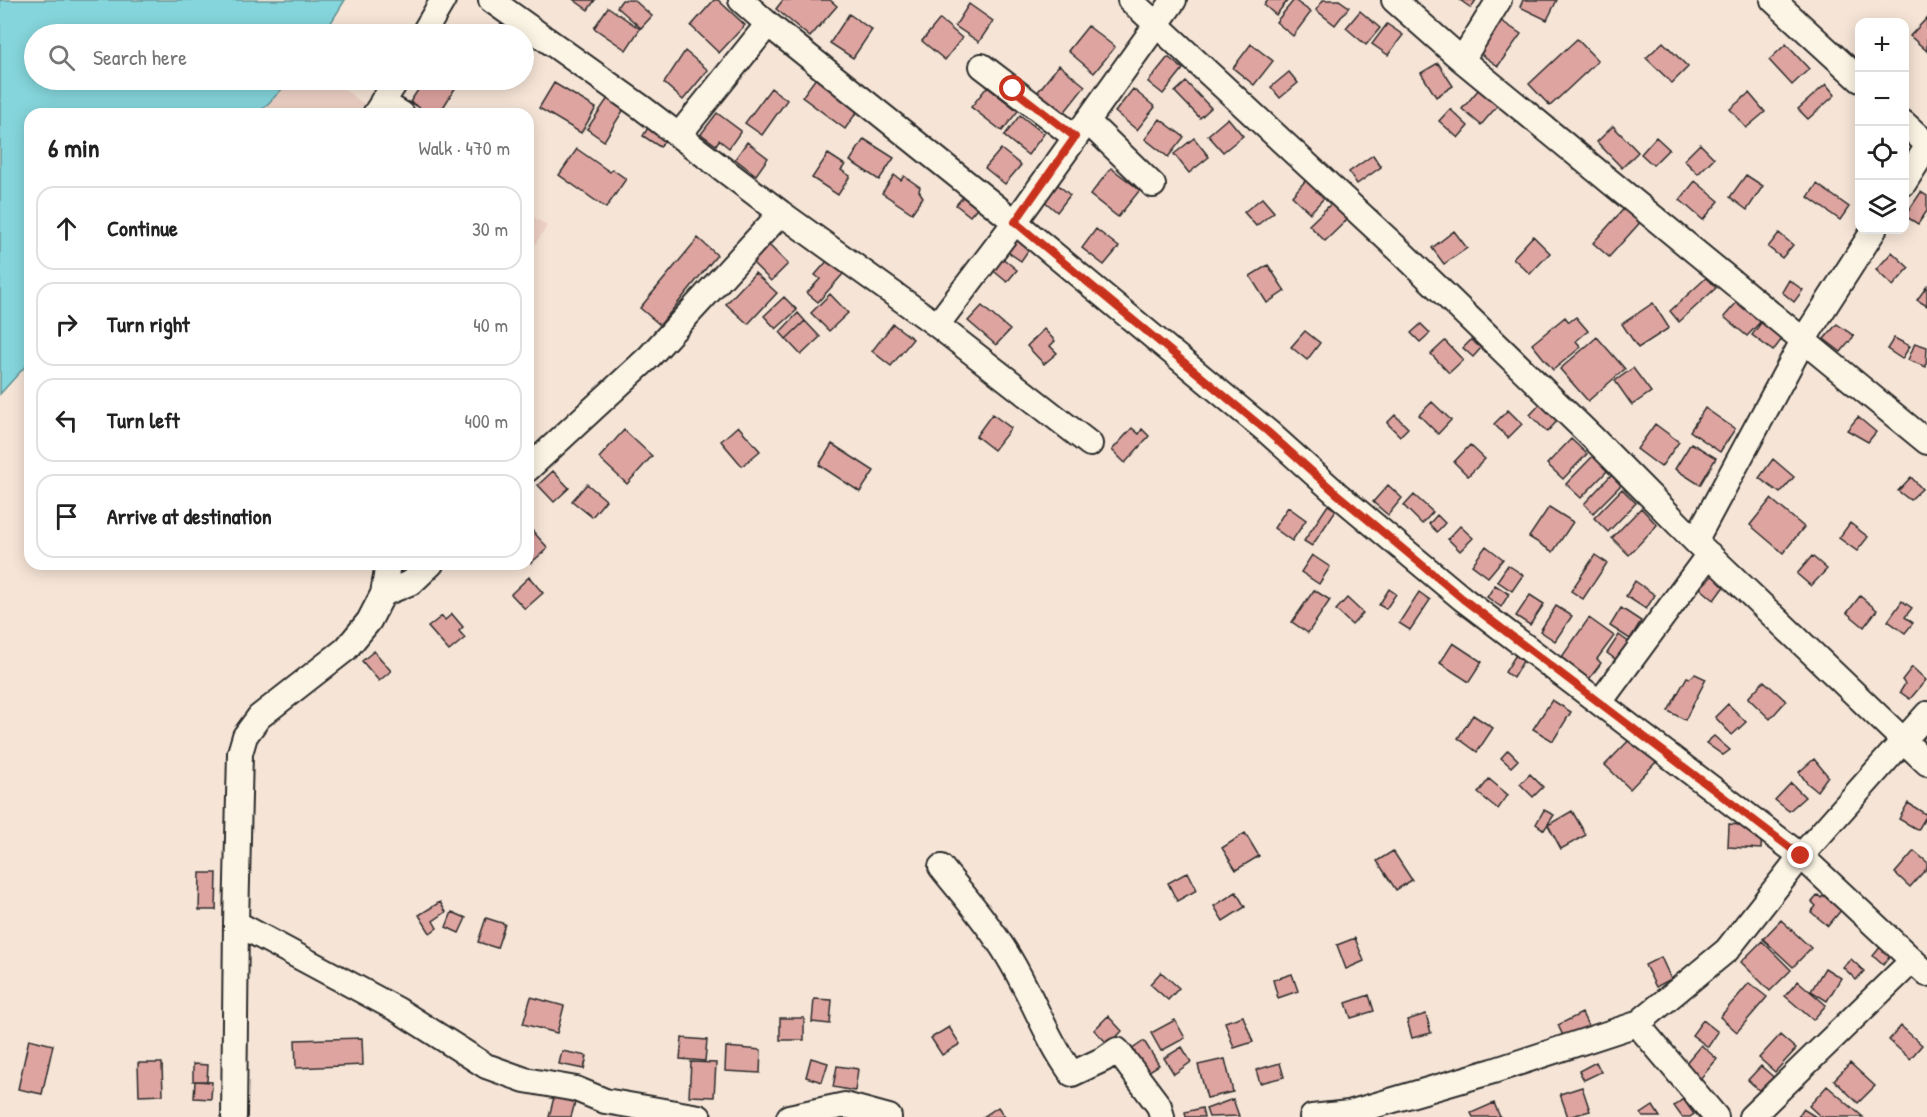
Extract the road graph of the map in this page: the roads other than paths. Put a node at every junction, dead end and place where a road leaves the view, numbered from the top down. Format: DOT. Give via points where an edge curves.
graph roads {
  1 [pos="443,0"];
  2 [pos="491,0"];
  3 [pos="1130,0"];
  4 [pos="1174,0"];
  5 [pos="1394,0"];
  6 [pos="1499,0"];
  7 [pos="1773,0"];
  8 [pos="756,8"];
  9 [pos="429,24"];
  10 [pos="524,24"];
  11 [pos="1157,24"];
  12 [pos="534,31"];
  13 [pos="1462,60"];
  14 [pos="982,66"];
  15 [pos="1855,75"];
  16 [pos="393,90"];
  17 [pos="387,108"];
  18 [pos="1908,126"];
  19 [pos="1081,129"];
  20 [pos="679,135"];
  21 [pos="1927,146"];
  22 [pos="1907,180"];
  23 [pos="1153,185"];
  24 [pos="781,213"];
  25 [pos="1015,222"];
  26 [pos="1871,234"];
  27 [pos="937,325"];
  28 [pos="1804,339"];
  29 [pos="1927,442"];
  30 [pos="1090,444"];
  31 [pos="534,463"];
  32 [pos="1702,547"];
  33 [pos="387,570"];
  34 [pos="425,570"];
  35 [pos="383,594"];
  36 [pos="1600,702"];
  37 [pos="1927,714"];
  38 [pos="1903,741"];
  39 [pos="1927,763"];
  40 [pos="1801,856"];
  41 [pos="941,867"];
  42 [pos="236,923"];
  43 [pos="1919,967"];
  44 [pos="1637,1024"];
  45 [pos="1349,1115"];
  46 [pos="234,1117"];
  47 [pos="699,1117"];
  48 [pos="789,1117"];
  49 [pos="889,1117"];
  50 [pos="1162,1117"];
  51 [pos="1312,1117"];
  52 [pos="1716,1117"];
  53 [pos="1751,1117"];
  1 -- 9 [label="street"];
  2 -- 10 [label="street"];
  3 -- 11 [label="street"];
  4 -- 11 [label="street"];
  5 -- 13 [label="street"];
  6 -- 13 [label="street"];
  7 -- 15 [label="street"];
  8 -- 20 [label="street"];
  8 -- 25 [label="street"];
  11 -- 19 [label="street"];
  11 -- 32 [label="street" via="1398,249"];
  12 -- 20 [label="street"];
  13 -- 28 [label="street"];
  14 -- 19 [label="street"];
  16 -- 17 [label="street"];
  18 -- 21 [label="street"];
  19 -- 23 [label="street"];
  19 -- 25 [label="street"];
  20 -- 24 [label="street"];
  21 -- 22 [label="street"];
  24 -- 27 [label="street"];
  24 -- 31 [label="street" via="649,357"];
  25 -- 27 [label="street"];
  25 -- 36 [label="street" via="1455,593"];
  26 -- 28 [label="street"];
  27 -- 30 [label="street"];
  28 -- 29 [label="street"];
  28 -- 32 [label="street"];
  32 -- 36 [label="street"];
  32 -- 38 [label="street"];
  33 -- 35 [label="street"];
  34 -- 35 [label="street" via="412,582"];
  35 -- 42 [label="street" via="369,621 346,649 259,717 245,736 240,753"];
  36 -- 40 [label="street"];
  37 -- 38 [label="street"];
  38 -- 39 [label="street"];
  38 -- 40 [label="street"];
  40 -- 43 [label="street"];
  40 -- 44 [label="street" via="1727,950"];
  41 -- 50 [label="street" via="1008,957 1055,1050 1072,1074 1117,1050 1160,1106"];
  42 -- 46 [label="street"];
  42 -- 47 [label="street" via="398,1010 486,1066 525,1080 576,1089 605,1101"];
  43 -- 53 [label="street"];
  44 -- 45 [label="street"];
  44 -- 52 [label="street"];
  45 -- 51 [label="street"];
  48 -- 49 [label="street" via="845,1105"];
}
